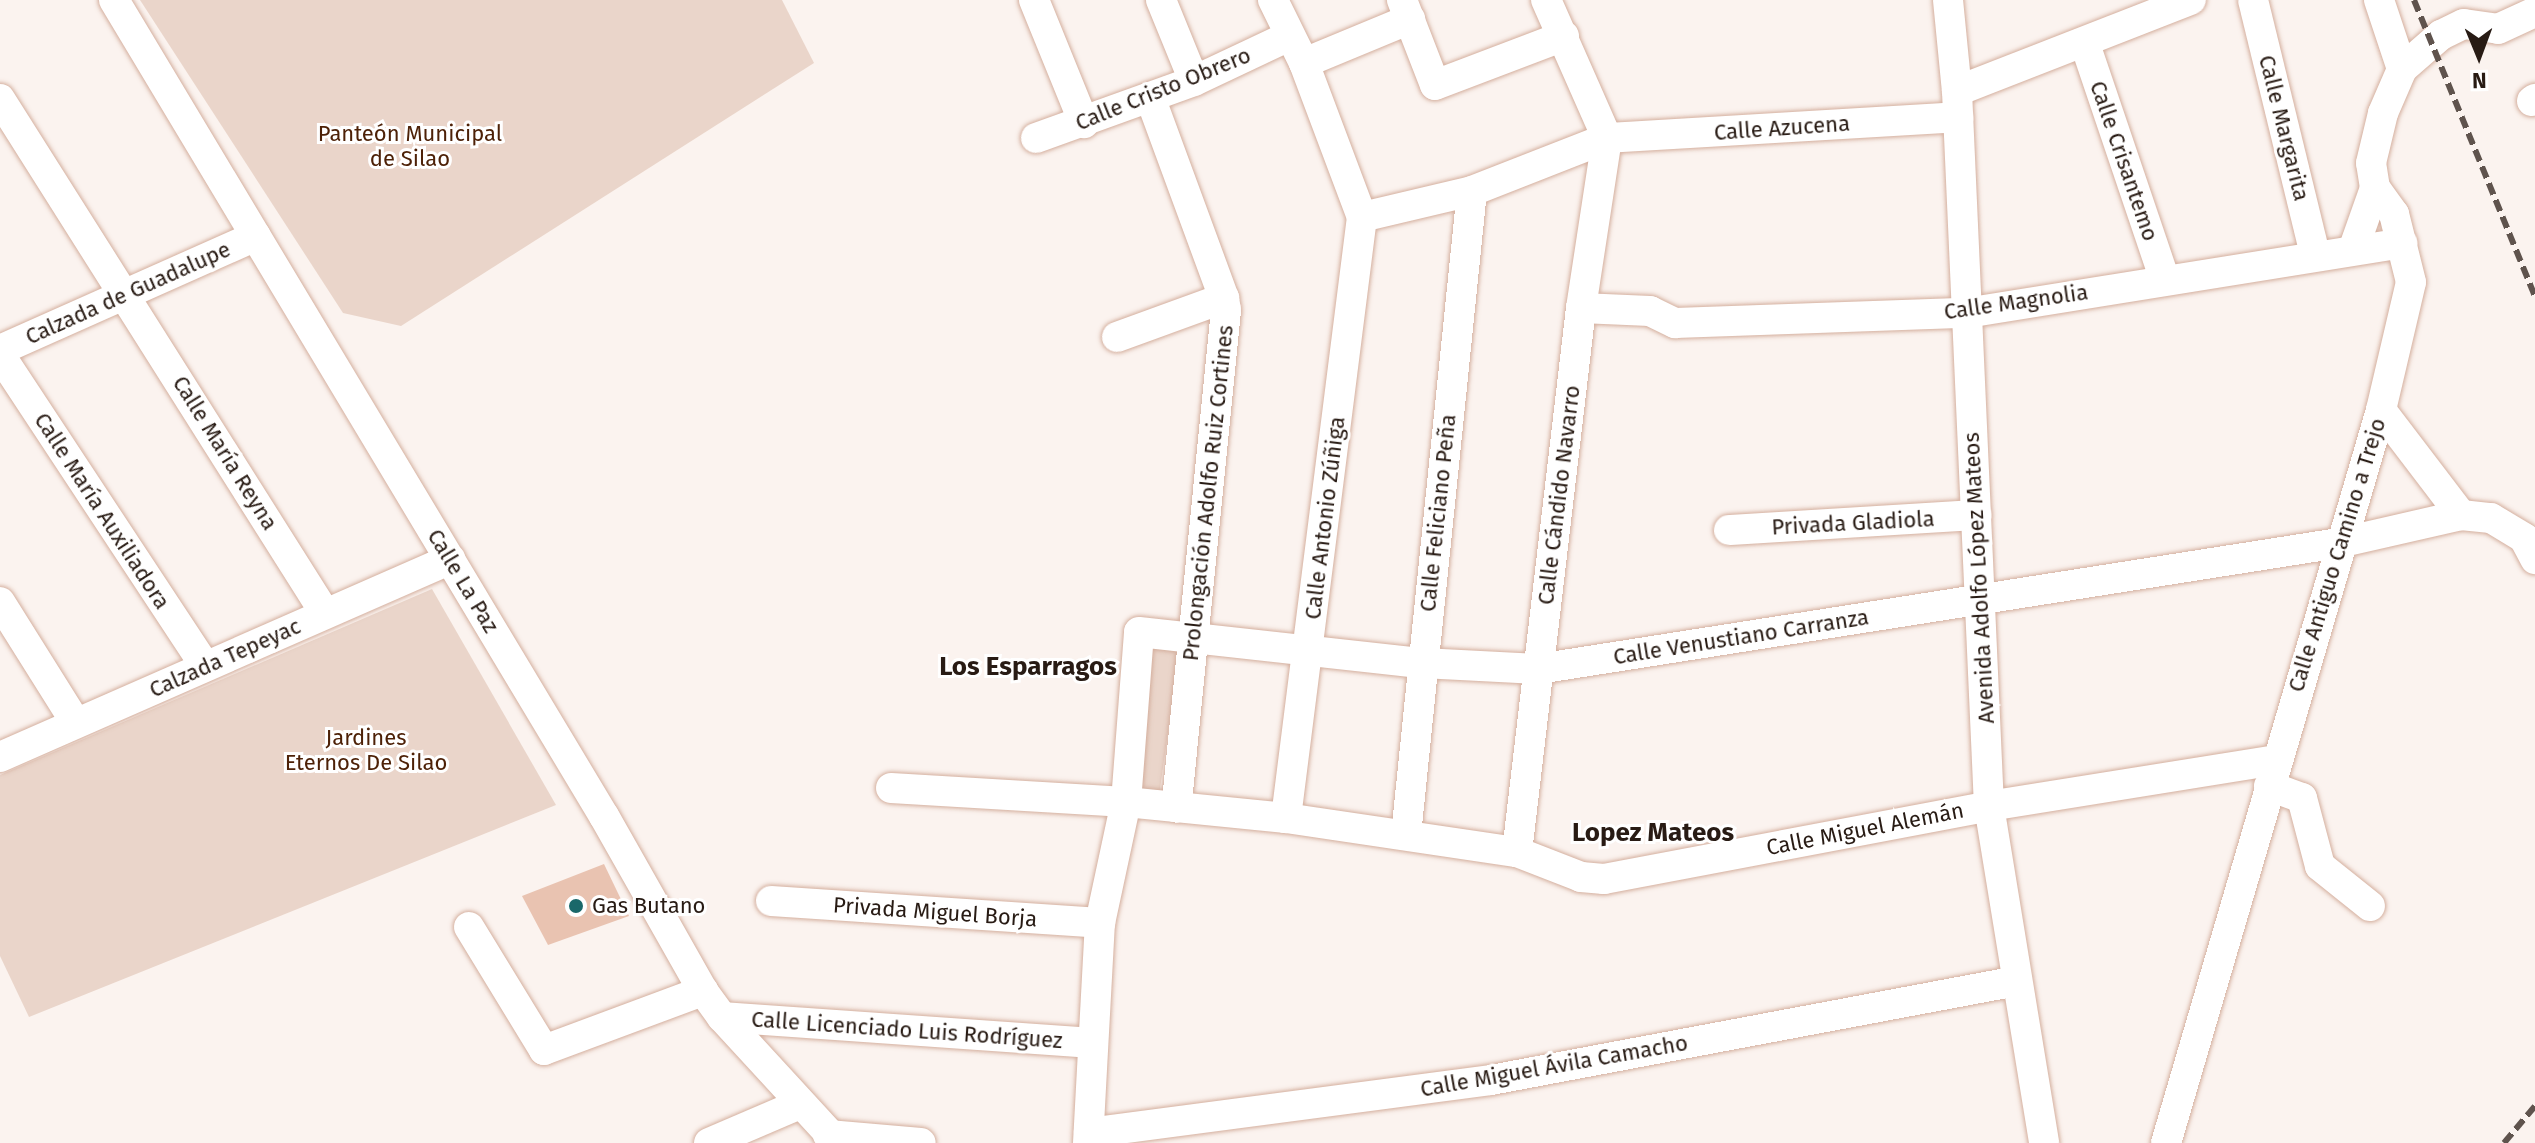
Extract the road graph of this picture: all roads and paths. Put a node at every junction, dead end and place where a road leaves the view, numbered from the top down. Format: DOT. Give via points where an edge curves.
graph roads {
  1 [pos="114,0"];
  2 [pos="1034,0"];
  3 [pos="1161,0"];
  4 [pos="1273,0"];
  5 [pos="1546,0"];
  6 [pos="2191,0"];
  7 [pos="2253,0"];
  8 [pos="2379,0"];
  9 [pos="1950,4"];
  10 [pos="1406,9"];
  11 [pos="2462,12"];
  12 [pos="2535,12"];
  13 [pos="1289,36"];
  14 [pos="1564,36"];
  15 [pos="2085,44"];
  16 [pos="1304,63"];
  17 [pos="2402,69"];
  18 [pos="1194,81"];
  19 [pos="1150,97"];
  20 [pos="0,99"];
  21 [pos="1957,104"];
  22 [pos="1084,123"];
  23 [pos="1036,138"];
  24 [pos="1607,138"];
  25 [pos="2375,188"];
  26 [pos="1472,191"];
  27 [pos="1362,217"];
  28 [pos="256,236"];
  29 [pos="2402,243"];
  30 [pos="2353,250"];
  31 [pos="2315,255"];
  32 [pos="2164,278"];
  33 [pos="124,293"];
  34 [pos="1224,298"];
  35 [pos="1581,308"];
  36 [pos="1966,313"];
  37 [pos="1117,337"];
  38 [pos="0,353"];
  39 [pos="2381,410"];
  40 [pos="1977,515"];
  41 [pos="2461,515"];
  42 [pos="1729,530"];
  43 [pos="2339,543"];
  44 [pos="450,559"];
  45 [pos="2535,559"];
  46 [pos="1982,599"];
  47 [pos="0,602"];
  48 [pos="325,613"];
  49 [pos="1194,640"];
  50 [pos="1309,649"];
  51 [pos="1422,663"];
  52 [pos="205,666"];
  53 [pos="1538,669"];
  54 [pos="76,723"];
  55 [pos="0,757"];
  56 [pos="2272,773"];
  57 [pos="891,788"];
  58 [pos="1126,802"];
  59 [pos="1989,806"];
  60 [pos="1176,807"];
  61 [pos="1286,818"];
  62 [pos="1406,835"];
  63 [pos="1517,852"];
  64 [pos="771,901"];
  65 [pos="2370,906"];
  66 [pos="1100,923"];
  67 [pos="469,927"];
  68 [pos="2017,981"];
  69 [pos="703,991"];
  70 [pos="722,1017"];
  71 [pos="1092,1043"];
  72 [pos="800,1104"];
  73 [pos="1088,1138"];
  74 [pos="833,1139"];
  75 [pos="709,1143"];
  76 [pos="921,1143"];
  77 [pos="2044,1143"];
  78 [pos="2166,1143"];
  1 -- 28 [label="street, Calle La Paz"];
  2 -- 22 [label="street"];
  3 -- 18 [label="street"];
  4 -- 13 [label="street"];
  5 -- 14 [label="street"];
  6 -- 15 [label="street, Calle Azucena"];
  7 -- 31 [label="street, Calle Margarita"];
  8 -- 17 [label="street"];
  9 -- 21 [label="street, Avenida Adolfo López Mateos"];
  10 -- 14 [label="street" via="1435,85"];
  10 -- 16 [label="street"];
  11 -- 12 [label="street" via="2498,29"];
  11 -- 17 [label="street"];
  13 -- 16 [label="street"];
  13 -- 18 [label="street, Calle Cristo Obrero"];
  14 -- 24 [label="street"];
  15 -- 21 [label="street, Calle Azucena"];
  15 -- 32 [label="street, Calle Crisantemo"];
  16 -- 27 [label="street"];
  17 -- 25 [label="street" via="2383,113 2371,163"];
  18 -- 19 [label="street, Calle Cristo Obrero"];
  19 -- 22 [label="street, Calle Cristo Obrero"];
  19 -- 34 [label="street, Prolongación Adolfo Ruiz Cortines"];
  20 -- 33 [label="street, Calle María Reyna"];
  21 -- 24 [label="street, Calle Azucena"];
  21 -- 36 [label="street, Avenida Adolfo López Mateos"];
  22 -- 23 [label="street, Calle Cristo Obrero"];
  24 -- 26 [label="street, Calle Azucena"];
  24 -- 35 [label="street, Calle Cándido Navarro"];
  25 -- 29 [label="street, Calle Antiguo Camino a Trejo" via="2394,214"];
  25 -- 30 [label="street"];
  26 -- 27 [label="street, Calle Azucena"];
  26 -- 51 [label="street, Calle Feliciano Peña"];
  27 -- 50 [label="street, Calle Antonio Zúñiga"];
  28 -- 33 [label="street, Calzada de Guadalupe"];
  28 -- 44 [label="street, Calle La Paz"];
  29 -- 30 [label="street, Calle Magnolia"];
  29 -- 39 [label="street, Calle Antiguo Camino a Trejo" via="2411,282"];
  30 -- 31 [label="street, Calle Magnolia"];
  31 -- 32 [label="street, Calle Magnolia"];
  32 -- 36 [label="street, Calle Magnolia"];
  33 -- 38 [label="street, Calzada de Guadalupe"];
  33 -- 48 [label="street, Calle María Reyna"];
  34 -- 37 [label="street"];
  34 -- 49 [label="street, Prolongación Adolfo Ruiz Cortines"];
  35 -- 36 [label="street, Calle Magnolia" via="1650,311 1675,323"];
  35 -- 53 [label="street, Calle Cándido Navarro"];
  36 -- 40 [label="street, Avenida Adolfo López Mateos"];
  38 -- 52 [label="street, Calle María Auxiliadora"];
  39 -- 41 [label="street"];
  39 -- 43 [label="street, Calle Antiguo Camino a Trejo"];
  40 -- 42 [label="street, Privada Gladiola"];
  40 -- 46 [label="street, Avenida Adolfo López Mateos"];
  41 -- 43 [label="street, Calle Venustiano Carranza"];
  41 -- 45 [label="street" via="2491,518 2524,538"];
  43 -- 46 [label="street, Calle Venustiano Carranza"];
  43 -- 56 [label="street, Calle Antiguo Camino a Trejo"];
  44 -- 48 [label="street, Calzada Tepeyac"];
  44 -- 69 [label="street, Calle La Paz"];
  46 -- 53 [label="street, Calle Venustiano Carranza"];
  46 -- 59 [label="street, Avenida Adolfo López Mateos"];
  47 -- 54 [label="street"];
  48 -- 52 [label="street, Calzada Tepeyac"];
  49 -- 50 [label="street, Calle Venustiano Carranza"];
  49 -- 58 [label="street, Calle Venustiano Carranza" via="1139,632"];
  49 -- 60 [label="street, Prolongación Adolfo Ruiz Cortines"];
  50 -- 51 [label="street, Calle Venustiano Carranza"];
  50 -- 61 [label="street, Calle Antonio Zúñiga"];
  51 -- 53 [label="street, Calle Venustiano Carranza"];
  51 -- 62 [label="street, Calle Feliciano Peña"];
  52 -- 54 [label="street, Calzada Tepeyac"];
  53 -- 63 [label="street, Calle Cándido Navarro"];
  54 -- 55 [label="street, Calzada Tepeyac"];
  56 -- 59 [label="street, Calle Miguel Alemán"];
  56 -- 65 [label="street" via="2302,798 2320,866"];
  56 -- 78 [label="street, Calle Antiguo Camino a Trejo"];
  57 -- 58 [label="street, Calle Miguel Alemán"];
  58 -- 60 [label="street, Calle Miguel Alemán"];
  58 -- 66 [label="street"];
  59 -- 63 [label="street, Calle Miguel Alemán" via="1604,879 1581,877"];
  59 -- 68 [label="street, Avenida Adolfo López Mateos"];
  60 -- 61 [label="street, Calle Miguel Alemán"];
  61 -- 62 [label="street, Calle Miguel Alemán"];
  62 -- 63 [label="street, Calle Miguel Alemán"];
  64 -- 66 [label="street, Privada Miguel Borja"];
  66 -- 71 [label="street"];
  67 -- 69 [label="street" via="544,1050"];
  68 -- 73 [label="street, Calle Miguel Ávila Camacho" via="1491,1080"];
  68 -- 77 [label="street, Avenida Adolfo López Mateos"];
  69 -- 70 [label="street, Calle La Paz"];
  70 -- 71 [label="street, Calle Licenciado Luis Rodríguez"];
  70 -- 72 [label="street, Calle La Paz"];
  71 -- 73 [label="street"];
  72 -- 74 [label="street, Calle La Paz"];
  72 -- 75 [label="street"];
  74 -- 76 [label="street"];
}
